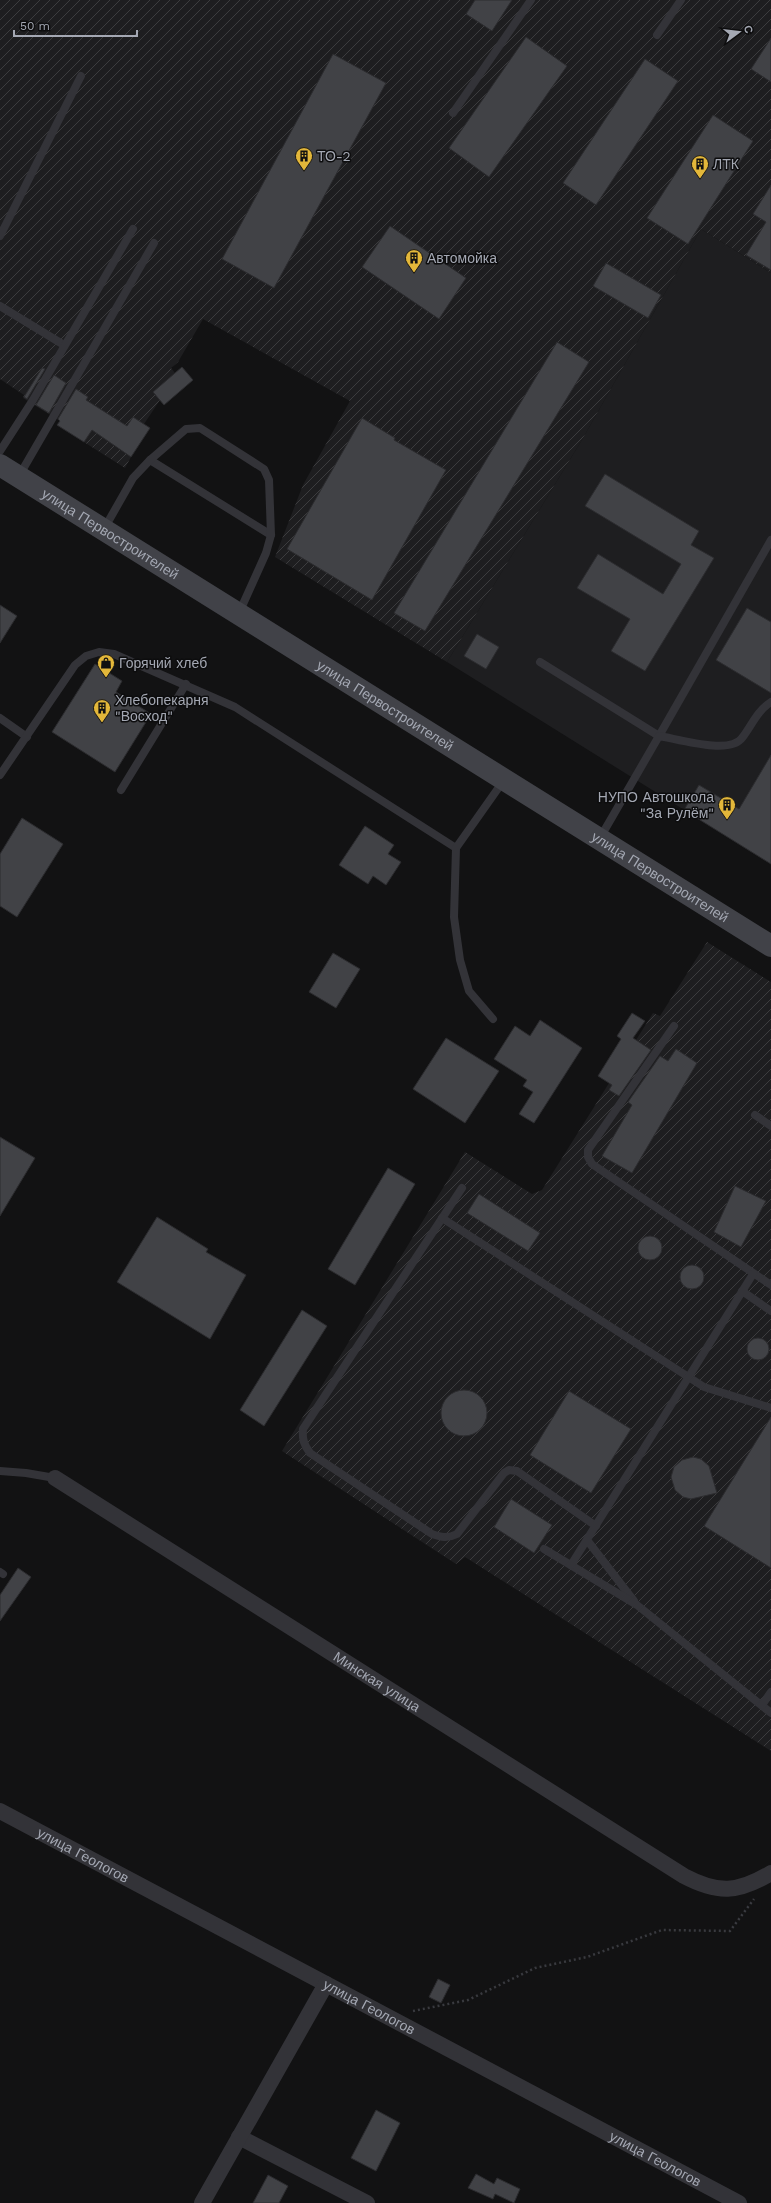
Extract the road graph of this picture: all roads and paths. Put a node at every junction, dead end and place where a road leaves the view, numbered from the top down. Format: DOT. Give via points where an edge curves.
graph roads {
  1 [pos="531,0"];
  2 [pos="681,0"];
  3 [pos="657,35"];
  4 [pos="81,76"];
  5 [pos="453,114"];
  6 [pos="133,229"];
  7 [pos="0,236"];
  8 [pos="154,243"];
  9 [pos="0,306"];
  10 [pos="64,345"];
  11 [pos="0,451"];
  12 [pos="150,460"];
  13 [pos="0,465"];
  14 [pos="19,476"];
  15 [pos="104,529"];
  16 [pos="271,535"];
  17 [pos="771,540"];
  18 [pos="239,613"];
  19 [pos="540,662"];
  20 [pos="186,684"];
  21 [pos="771,702"];
  22 [pos="0,718"];
  23 [pos="660,736"];
  24 [pos="26,737"];
  25 [pos="0,775"];
  26 [pos="505,779"];
  27 [pos="121,790"];
  28 [pos="600,839"];
  29 [pos="456,848"];
  30 [pos="771,946"];
  31 [pos="493,1019"];
  32 [pos="674,1026"];
  33 [pos="755,1115"];
  34 [pos="771,1126"];
  35 [pos="462,1188"];
  36 [pos="442,1218"];
  37 [pos="753,1274"];
  38 [pos="771,1285"];
  39 [pos="742,1291"];
  40 [pos="770,1308"];
  41 [pos="688,1378"];
  42 [pos="771,1408"];
  43 [pos="0,1471"];
  44 [pos="55,1478"];
  45 [pos="596,1526"];
  46 [pos="587,1540"];
  47 [pos="544,1549"];
  48 [pos="571,1566"];
  49 [pos="637,1605"];
  50 [pos="771,1692"];
  51 [pos="762,1705"];
  52 [pos="771,1713"];
  53 [pos="0,1811"];
  54 [pos="771,1873"];
  55 [pos="757,1895"];
  56 [pos="326,1984"];
  57 [pos="387,2016"];
  58 [pos="239,2137"];
  59 [pos="202,2203"];
  60 [pos="367,2203"];
  61 [pos="739,2203"];
  1 -- 5 [label="lane"];
  2 -- 3 [label="lane"];
  4 -- 7 [label="lane"];
  6 -- 10 [label="lane"];
  8 -- 14 [label="lane"];
  9 -- 10 [label="lane"];
  10 -- 11 [label="lane"];
  12 -- 15 [label="lane" via="133,478"];
  12 -- 16 [label="lane"];
  12 -- 16 [label="lane" via="186,429 200,428 264,469 269,480"];
  13 -- 14 [label="street, улица Первостроителей"];
  14 -- 15 [label="street, улица Первостроителей"];
  15 -- 18 [label="street, улица Первостроителей"];
  16 -- 18 [label="lane" via="266,553"];
  17 -- 23 [label="lane"];
  18 -- 26 [label="street, улица Первостроителей"];
  19 -- 23 [label="lane"];
  20 -- 24 [label="lane" via="114,654 99,652 86,656 76,665"];
  20 -- 27 [label="lane"];
  20 -- 29 [label="lane" via="235,707"];
  21 -- 23 [label="lane" via="757,714 741,740 732,745 720,747"];
  22 -- 24 [label="lane"];
  23 -- 28 [label="lane"];
  24 -- 25 [label="lane"];
  26 -- 28 [label="street, улица Первостроителей"];
  26 -- 29 [label="lane"];
  28 -- 30 [label="street, улица Первостроителей"];
  29 -- 31 [label="lane" via="454,917 460,960 469,992"];
  32 -- 37 [label="lane" via="588,1150 588,1157 592,1164"];
  33 -- 34 [label="lane"];
  35 -- 36 [label="lane"];
  36 -- 41 [label="lane"];
  36 -- 45 [label="lane" via="303,1429 305,1446 317,1457 432,1534 441,1537 450,1538 457,1534 509,1470 517,1471"];
  37 -- 38 [label="lane"];
  37 -- 39 [label="lane"];
  39 -- 40 [label="lane"];
  39 -- 41 [label="lane"];
  41 -- 42 [label="lane" via="715,1392"];
  41 -- 45 [label="lane"];
  43 -- 44 [label="lane"];
  44 -- 54 [label="street, Минская улица" via="698,1884 716,1890 732,1889 746,1886"];
  45 -- 46 [label="lane"];
  46 -- 48 [label="lane"];
  46 -- 49 [label="lane"];
  47 -- 48 [label="lane"];
  48 -- 49 [label="lane"];
  49 -- 51 [label="lane"];
  50 -- 51 [label="lane"];
  51 -- 52 [label="lane"];
  53 -- 56 [label="street, улица Геологов"];
  55 -- 57 [label="path" via="730,1931 662,1930 587,1957 535,1968 468,2000"];
  56 -- 57 [label="street, улица Геологов"];
  56 -- 58 [label="street"];
  57 -- 61 [label="street, улица Геологов"];
  58 -- 59 [label="street"];
  58 -- 60 [label="street"];
}
